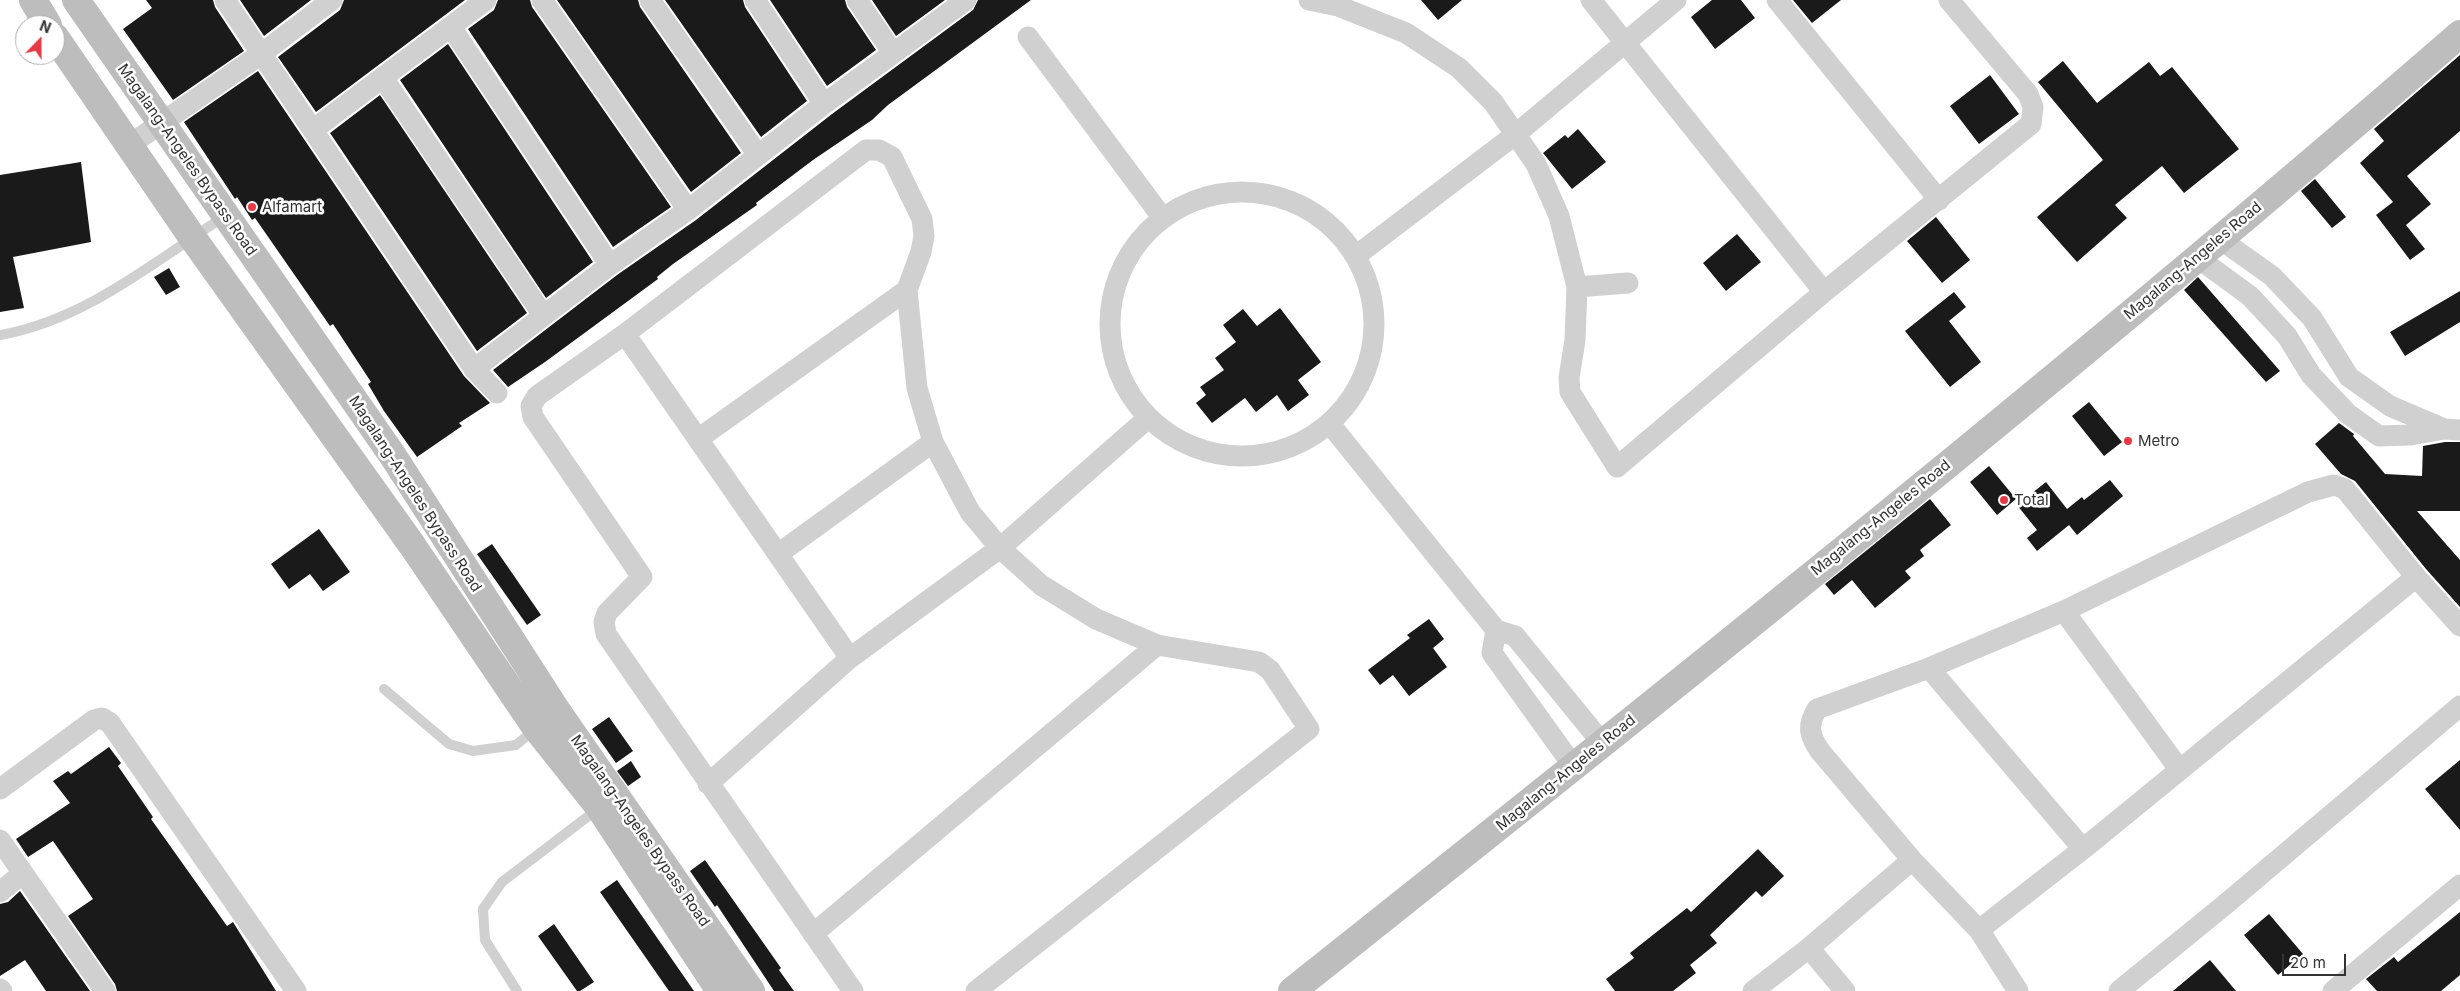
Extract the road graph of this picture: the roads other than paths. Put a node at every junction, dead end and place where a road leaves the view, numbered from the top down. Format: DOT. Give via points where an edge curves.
graph roads {
  1 [pos="33,0"];
  2 [pos="76,0"];
  3 [pos="225,0"];
  4 [pos="332,0"];
  5 [pos="486,0"];
  6 [pos="542,0"];
  7 [pos="650,0"];
  8 [pos="754,0"];
  9 [pos="857,0"];
  10 [pos="966,0"];
  11 [pos="1309,0"];
  12 [pos="1592,0"];
  13 [pos="1676,0"];
  14 [pos="1777,0"];
  15 [pos="1949,0"];
  16 [pos="1339,3"];
  17 [pos="42,15"];
  18 [pos="451,27"];
  19 [pos="2460,34"];
  20 [pos="1028,37"];
  21 [pos="1625,41"];
  22 [pos="65,51"];
  23 [pos="893,53"];
  24 [pos="260,54"];
  25 [pos="383,78"];
  26 [pos="824,104"];
  27 [pos="162,123"];
  28 [pos="314,129"];
  29 [pos="1516,134"];
  30 [pos="131,144"];
  31 [pos="758,155"];
  32 [pos="1939,200"];
  33 [pos="688,210"];
  34 [pos="226,215"];
  35 [pos="1162,217"];
  36 [pos="192,237"];
  37 [pos="2220,239"];
  38 [pos="1357,255"];
  39 [pos="2198,258"];
  40 [pos="610,265"];
  41 [pos="1628,283"];
  42 [pos="1577,287"];
  43 [pos="907,290"];
  44 [pos="1824,292"];
  45 [pos="543,315"];
  46 [pos="625,334"];
  47 [pos="0,335"];
  48 [pos="474,369"];
  49 [pos="2349,377"];
  50 [pos="497,393"];
  51 [pos="2331,396"];
  52 [pos="1148,418"];
  53 [pos="1330,424"];
  54 [pos="2452,429"];
  55 [pos="698,439"];
  56 [pos="933,442"];
  57 [pos="1000,548"];
  58 [pos="778,554"];
  59 [pos="2416,577"];
  60 [pos="2064,611"];
  61 [pos="2460,626"];
  62 [pos="1496,630"];
  63 [pos="1158,645"];
  64 [pos="850,658"];
  65 [pos="1929,668"];
  66 [pos="384,689"];
  67 [pos="2460,706"];
  68 [pos="536,728"];
  69 [pos="1603,744"];
  70 [pos="1574,767"];
  71 [pos="2179,769"];
  72 [pos="708,784"];
  73 [pos="0,789"];
  74 [pos="599,807"];
  75 [pos="0,840"];
  76 [pos="2083,849"];
  77 [pos="1912,860"];
  78 [pos="23,873"];
  79 [pos="2460,885"];
  80 [pos="0,892"];
  81 [pos="1979,930"];
  82 [pos="812,934"];
  83 [pos="1810,948"];
  84 [pos="105,991"];
  85 [pos="296,991"];
  86 [pos="517,991"];
  87 [pos="720,991"];
  88 [pos="751,991"];
  89 [pos="853,991"];
  90 [pos="976,991"];
  91 [pos="1292,991"];
  92 [pos="1753,991"];
  93 [pos="1846,991"];
  94 [pos="2018,991"];
  95 [pos="2119,991"];
  96 [pos="2333,991"];
  1 -- 17 [label="street"];
  2 -- 27 [label="street, Magalang-Angeles Bypass Road"];
  3 -- 24 [label="street"];
  4 -- 24 [label="street"];
  5 -- 18 [label="street"];
  6 -- 33 [label="street"];
  7 -- 31 [label="street"];
  8 -- 26 [label="street"];
  9 -- 23 [label="street"];
  10 -- 23 [label="street"];
  11 -- 16 [label="street"];
  12 -- 21 [label="street"];
  13 -- 21 [label="street"];
  14 -- 32 [label="street"];
  15 -- 32 [label="street" via="2028,94 2033,107 2031,124"];
  16 -- 29 [label="street" via="1406,33 1459,68 1493,102"];
  18 -- 25 [label="street"];
  18 -- 40 [label="street"];
  19 -- 37 [label="street, Magalang-Angeles Road"];
  20 -- 35 [label="street"];
  21 -- 29 [label="street"];
  21 -- 44 [label="street"];
  22 -- 30 [label="street, Magalang-Angeles Bypass Road"];
  23 -- 26 [label="street"];
  24 -- 27 [label="street"];
  24 -- 28 [label="street"];
  25 -- 28 [label="street"];
  25 -- 45 [label="street"];
  26 -- 31 [label="street"];
  27 -- 30 [label="street"];
  27 -- 34 [label="street, Magalang-Angeles Bypass Road"];
  28 -- 48 [label="street"];
  29 -- 38 [label="street"];
  29 -- 42 [label="street" via="1536,164 1559,216"];
  30 -- 36 [label="street, Magalang-Angeles Bypass Road"];
  31 -- 33 [label="street"];
  32 -- 44 [label="street"];
  33 -- 40 [label="street"];
  34 -- 36 [label="lane"];
  34 -- 88 [label="street, Magalang-Angeles Bypass Road" via="393,456 562,719"];
  35 -- 38 [label="street" via="1200,197 1235,191 1277,196 1317,214"];
  35 -- 52 [label="street" via="1132,249 1122,265 1111,297 1109,339 1123,386"];
  36 -- 47 [label="lane" via="80,308 42,325"];
  36 -- 68 [label="street, Magalang-Angeles Bypass Road" via="380,500"];
  37 -- 39 [label="street, Magalang-Angeles Road"];
  37 -- 49 [label="street" via="2272,276 2312,318"];
  38 -- 53 [label="street" via="1370,288 1375,316 1373,348 1362,383"];
  39 -- 51 [label="street" via="2250,296 2287,336 2311,375"];
  39 -- 69 [label="street, Magalang-Angeles Road"];
  40 -- 45 [label="street"];
  41 -- 42 [label="street"];
  42 -- 44 [label="street" via="1570,392 1617,467"];
  43 -- 46 [label="street" via="921,252 924,236 922,219 892,157 879,150 866,150"];
  43 -- 55 [label="street"];
  43 -- 56 [label="street" via="917,388"];
  45 -- 48 [label="street"];
  46 -- 55 [label="street"];
  46 -- 72 [label="street" via="537,396 531,406 533,417 642,577 607,613 604,622 606,634"];
  48 -- 50 [label="street"];
  49 -- 51 [label="street"];
  49 -- 54 [label="street" via="2390,406"];
  51 -- 54 [label="street" via="2348,414 2379,436"];
  52 -- 53 [label="street" via="1176,440 1216,454 1257,456 1305,441"];
  52 -- 57 [label="street"];
  53 -- 62 [label="street"];
  55 -- 58 [label="street"];
  56 -- 57 [label="street" via="970,512"];
  56 -- 58 [label="street"];
  57 -- 63 [label="street" via="1041,585 1088,614"];
  57 -- 64 [label="street"];
  58 -- 64 [label="street"];
  59 -- 60 [label="street" via="2345,489 2334,485 2308,492"];
  59 -- 61 [label="street"];
  59 -- 71 [label="street"];
  60 -- 65 [label="street"];
  60 -- 71 [label="street"];
  62 -- 69 [label="street" via="1515,636"];
  62 -- 70 [label="street" via="1492,653"];
  63 -- 82 [label="street"];
  63 -- 90 [label="street" via="1259,662 1270,670 1309,729"];
  64 -- 72 [label="street"];
  65 -- 76 [label="street"];
  65 -- 77 [label="street" via="1817,709 1809,728 1820,751"];
  66 -- 68 [label="lane" via="449,744 473,751 516,745"];
  67 -- 95 [label="street"];
  68 -- 74 [label="street, Magalang-Angeles Bypass Road"];
  69 -- 70 [label="street, Magalang-Angeles Road"];
  70 -- 91 [label="street, Magalang-Angeles Road"];
  71 -- 76 [label="street"];
  72 -- 82 [label="street"];
  73 -- 85 [label="street" via="94,720 102,718 110,723"];
  74 -- 86 [label="lane" via="502,882 483,909 485,940"];
  74 -- 87 [label="street, Magalang-Angeles Bypass Road"];
  75 -- 78 [label="street"];
  76 -- 81 [label="street"];
  77 -- 81 [label="street"];
  77 -- 83 [label="street"];
  78 -- 80 [label="street"];
  78 -- 84 [label="street"];
  79 -- 96 [label="street"];
  81 -- 94 [label="street"];
  82 -- 89 [label="street"];
  83 -- 92 [label="street"];
  83 -- 93 [label="street"];
}
